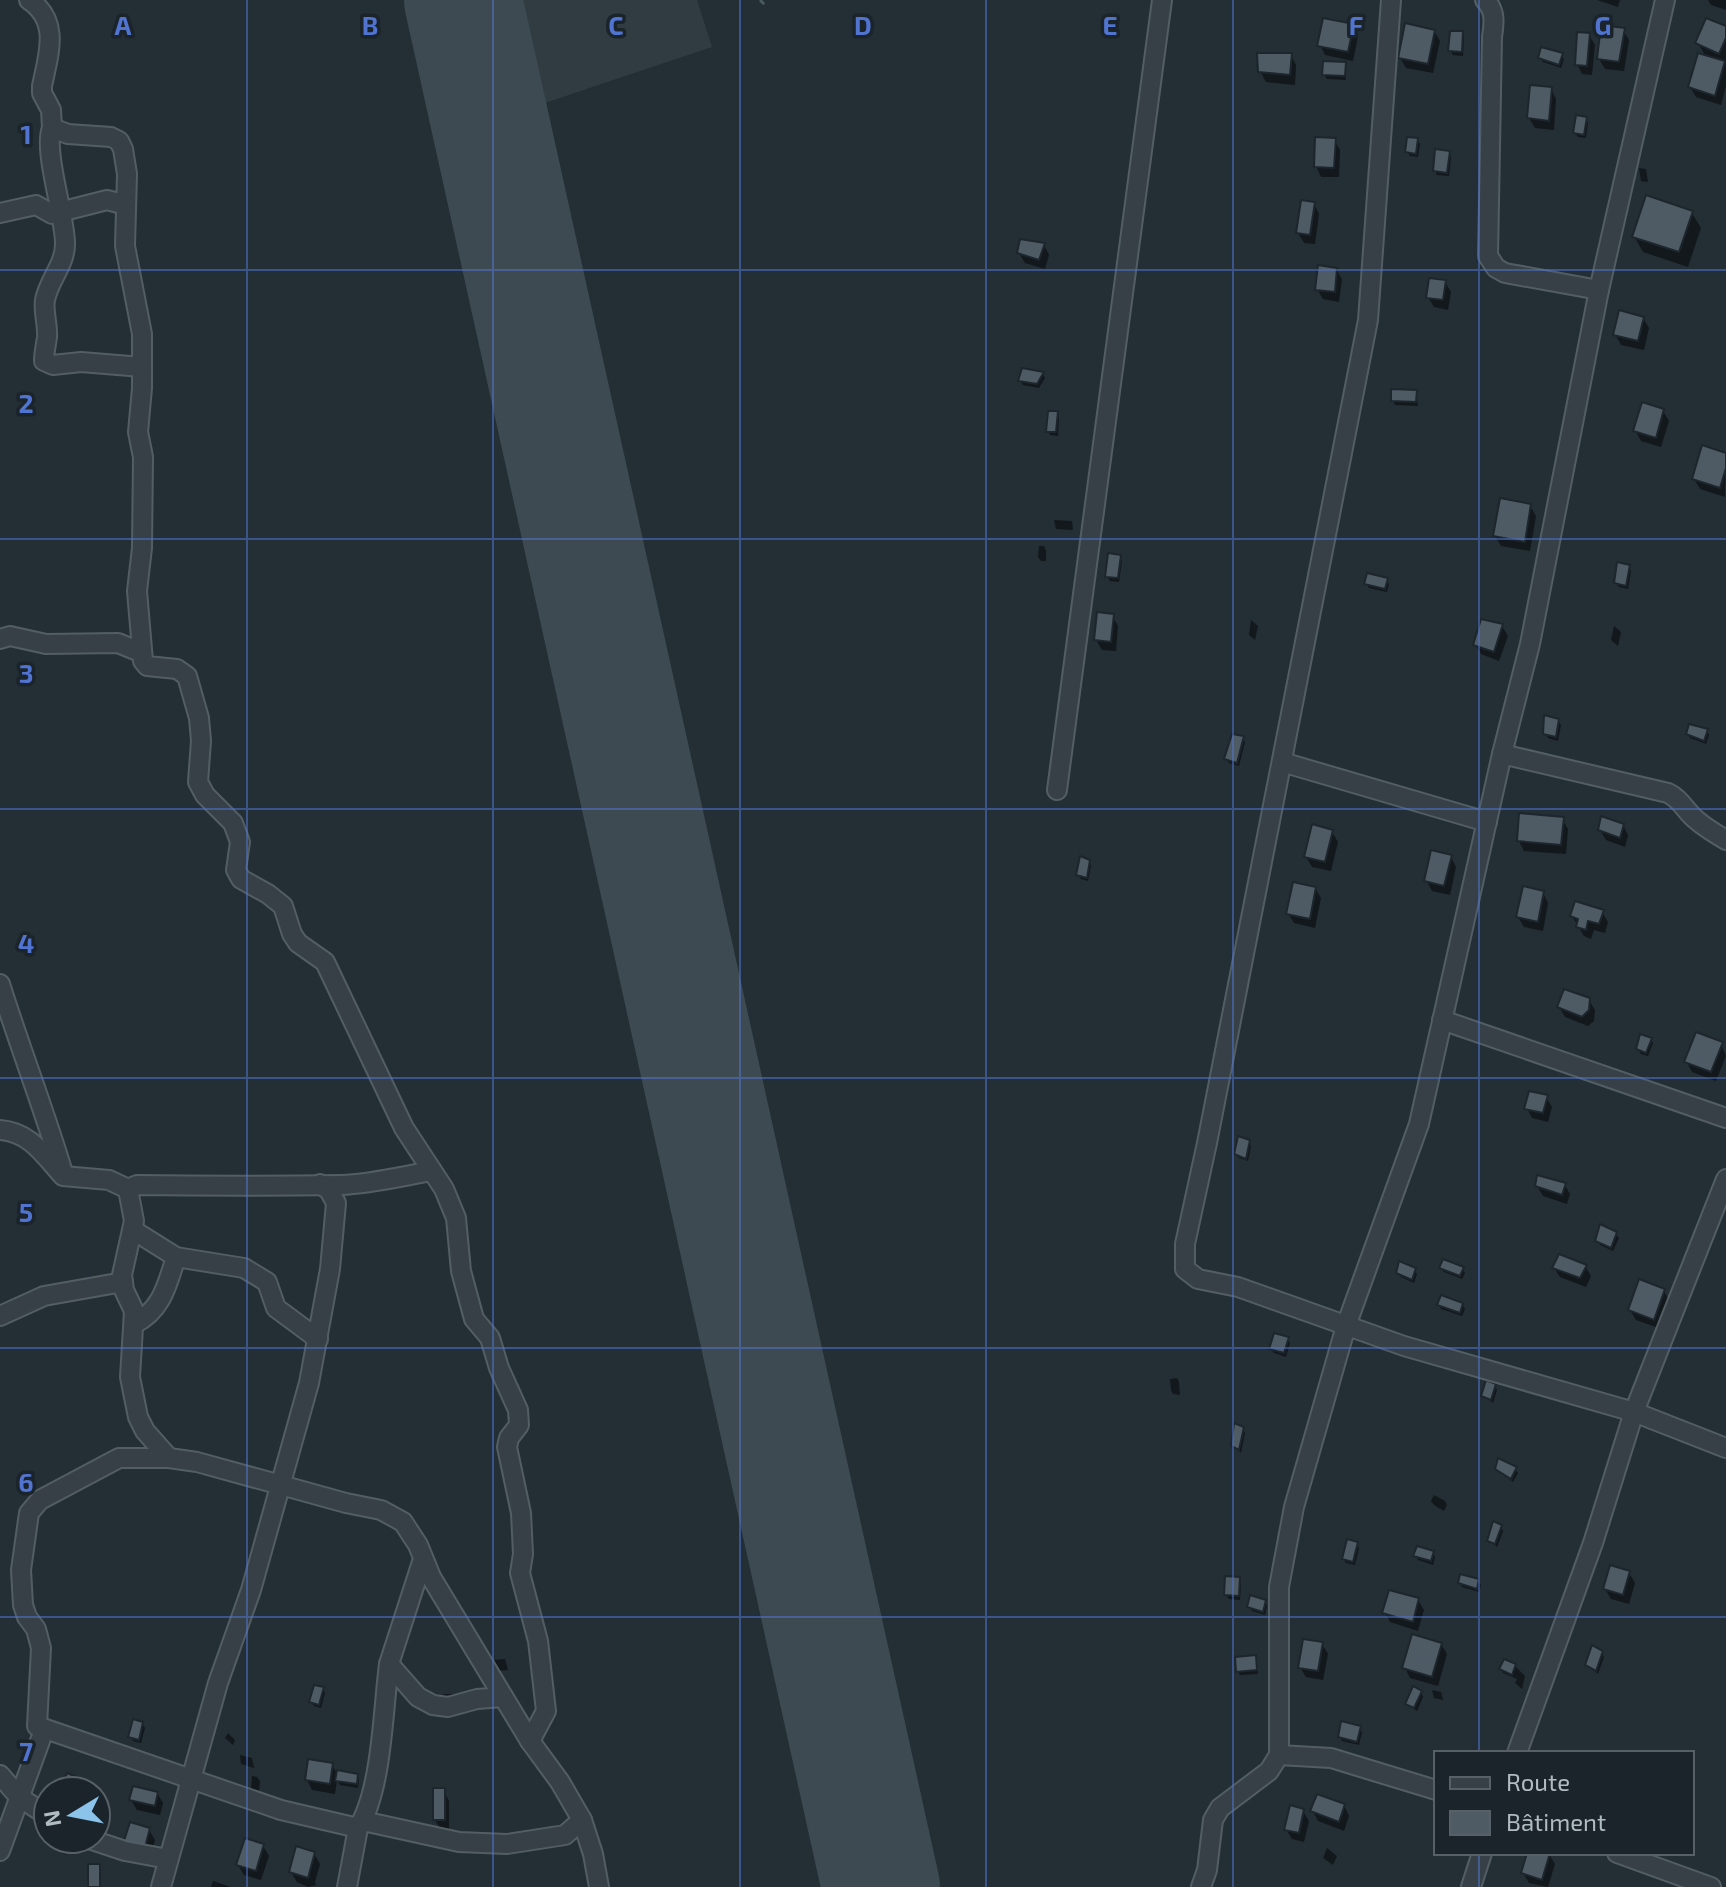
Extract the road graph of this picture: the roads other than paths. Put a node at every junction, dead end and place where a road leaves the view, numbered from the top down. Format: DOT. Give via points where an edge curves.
graph roads {
  1 [pos="29,0"];
  2 [pos="1162,0"];
  3 [pos="1391,0"];
  4 [pos="1485,0"];
  5 [pos="1665,0"];
  6 [pos="52,128"];
  7 [pos="126,205"];
  8 [pos="63,211"];
  9 [pos="0,213"];
  10 [pos="1599,290"];
  11 [pos="142,367"];
  12 [pos="0,639"];
  13 [pos="140,652"];
  14 [pos="1502,754"];
  15 [pos="1282,762"];
  16 [pos="1057,790"];
  17 [pos="1487,822"];
  18 [pos="1726,840"];
  19 [pos="0,984"];
  20 [pos="1442,1020"];
  21 [pos="1726,1118"];
  22 [pos="0,1130"];
  23 [pos="432,1171"];
  24 [pos="63,1176"];
  25 [pos="1726,1179"];
  26 [pos="320,1184"];
  27 [pos="342,1185"];
  28 [pos="128,1189"];
  29 [pos="336,1203"];
  30 [pos="133,1230"];
  31 [pos="176,1257"];
  32 [pos="123,1282"];
  33 [pos="0,1316"];
  34 [pos="134,1324"];
  35 [pos="1346,1326"];
  36 [pos="318,1339"];
  37 [pos="1634,1412"];
  38 [pos="1726,1448"];
  39 [pos="169,1458"];
  40 [pos="279,1484"];
  41 [pos="423,1559"];
  42 [pos="389,1664"];
  43 [pos="503,1697"];
  44 [pos="44,1730"];
  45 [pos="530,1741"];
  46 [pos="1518,1751"];
  47 [pos="1279,1755"];
  48 [pos="0,1775"];
  49 [pos="191,1780"];
  50 [pos="1434,1789"];
  51 [pos="19,1797"];
  52 [pos="32,1806"];
  53 [pos="582,1820"];
  54 [pos="361,1824"];
  55 [pos="112,1847"];
  56 [pos="0,1851"];
  57 [pos="1481,1855"];
  58 [pos="1623,1855"];
  59 [pos="168,1859"];
  60 [pos="161,1887"];
  61 [pos="347,1887"];
  62 [pos="599,1887"];
  63 [pos="1201,1887"];
  64 [pos="1471,1887"];
  65 [pos="1711,1887"];
  1 -- 6 [label="street" via="42,11 51,39 42,93"];
  2 -- 16 [label="street"];
  3 -- 15 [label="street" via="1368,320"];
  4 -- 10 [label="street" via="1494,20 1488,256 1505,273"];
  5 -- 10 [label="street"];
  6 -- 7 [label="street" via="119,141 127,174"];
  6 -- 8 [label="street" via="48,151"];
  7 -- 8 [label="street" via="107,200"];
  7 -- 11 [label="street" via="125,246 142,334"];
  8 -- 9 [label="street" via="52,214 36,205"];
  8 -- 11 [label="street" via="62,262 45,300 44,361"];
  10 -- 14 [label="street" via="1539,599"];
  11 -- 13 [label="street"];
  12 -- 13 [label="street" via="118,643"];
  13 -- 23 [label="street" via="147,666 177,669 187,676 199,718 198,782 233,823 240,842 236,870 241,879 283,906 298,943 325,962 404,1128"];
  14 -- 17 [label="street"];
  14 -- 18 [label="street" via="1668,793"];
  15 -- 17 [label="street"];
  15 -- 35 [label="street" via="1185,1244 1185,1269 1198,1279 1238,1287"];
  17 -- 20 [label="street"];
  19 -- 24 [label="street"];
  20 -- 21 [label="street"];
  20 -- 35 [label="street" via="1419,1124"];
  22 -- 24 [label="street" via="28,1138"];
  23 -- 27 [label="street"];
  23 -- 45 [label="street" via="456,1218 461,1271 474,1319 490,1338 520,1419 507,1447 521,1513 520,1573 538,1641 546,1711"];
  24 -- 28 [label="street" via="109,1180"];
  25 -- 37 [label="street"];
  26 -- 27 [label="street"];
  26 -- 28 [label="street"];
  26 -- 29 [label="street"];
  27 -- 29 [label="street"];
  28 -- 30 [label="street"];
  29 -- 36 [label="street"];
  30 -- 31 [label="street"];
  30 -- 32 [label="street"];
  31 -- 34 [label="street" via="162,1300"];
  31 -- 36 [label="street" via="244,1268 267,1282 276,1308"];
  32 -- 33 [label="street" via="44,1296"];
  32 -- 34 [label="street"];
  34 -- 39 [label="street" via="130,1377 138,1417"];
  35 -- 37 [label="street"];
  35 -- 47 [label="street" via="1294,1507 1279,1587"];
  36 -- 40 [label="street"];
  37 -- 38 [label="street"];
  37 -- 46 [label="street"];
  39 -- 40 [label="street"];
  39 -- 44 [label="street" via="119,1458 40,1500 29,1513 21,1570 23,1605 41,1648 36,1717"];
  40 -- 41 [label="street" via="397,1518"];
  40 -- 49 [label="street"];
  41 -- 42 [label="street"];
  41 -- 43 [label="street"];
  42 -- 43 [label="street" via="418,1697 433,1705"];
  42 -- 54 [label="street" via="377,1763"];
  43 -- 45 [label="street"];
  44 -- 49 [label="street"];
  44 -- 51 [label="street"];
  45 -- 53 [label="street"];
  47 -- 50 [label="street" via="1331,1758"];
  47 -- 63 [label="street" via="1269,1771 1220,1808"];
  48 -- 51 [label="street"];
  49 -- 54 [label="street" via="281,1810"];
  49 -- 59 [label="street"];
  51 -- 52 [label="street"];
  51 -- 56 [label="street"];
  53 -- 54 [label="street" via="565,1835 507,1844 459,1842"];
  53 -- 62 [label="street"];
  54 -- 61 [label="street"];
  55 -- 59 [label="street"];
  57 -- 64 [label="street"];
  58 -- 65 [label="street"];
  59 -- 60 [label="street"];
}
